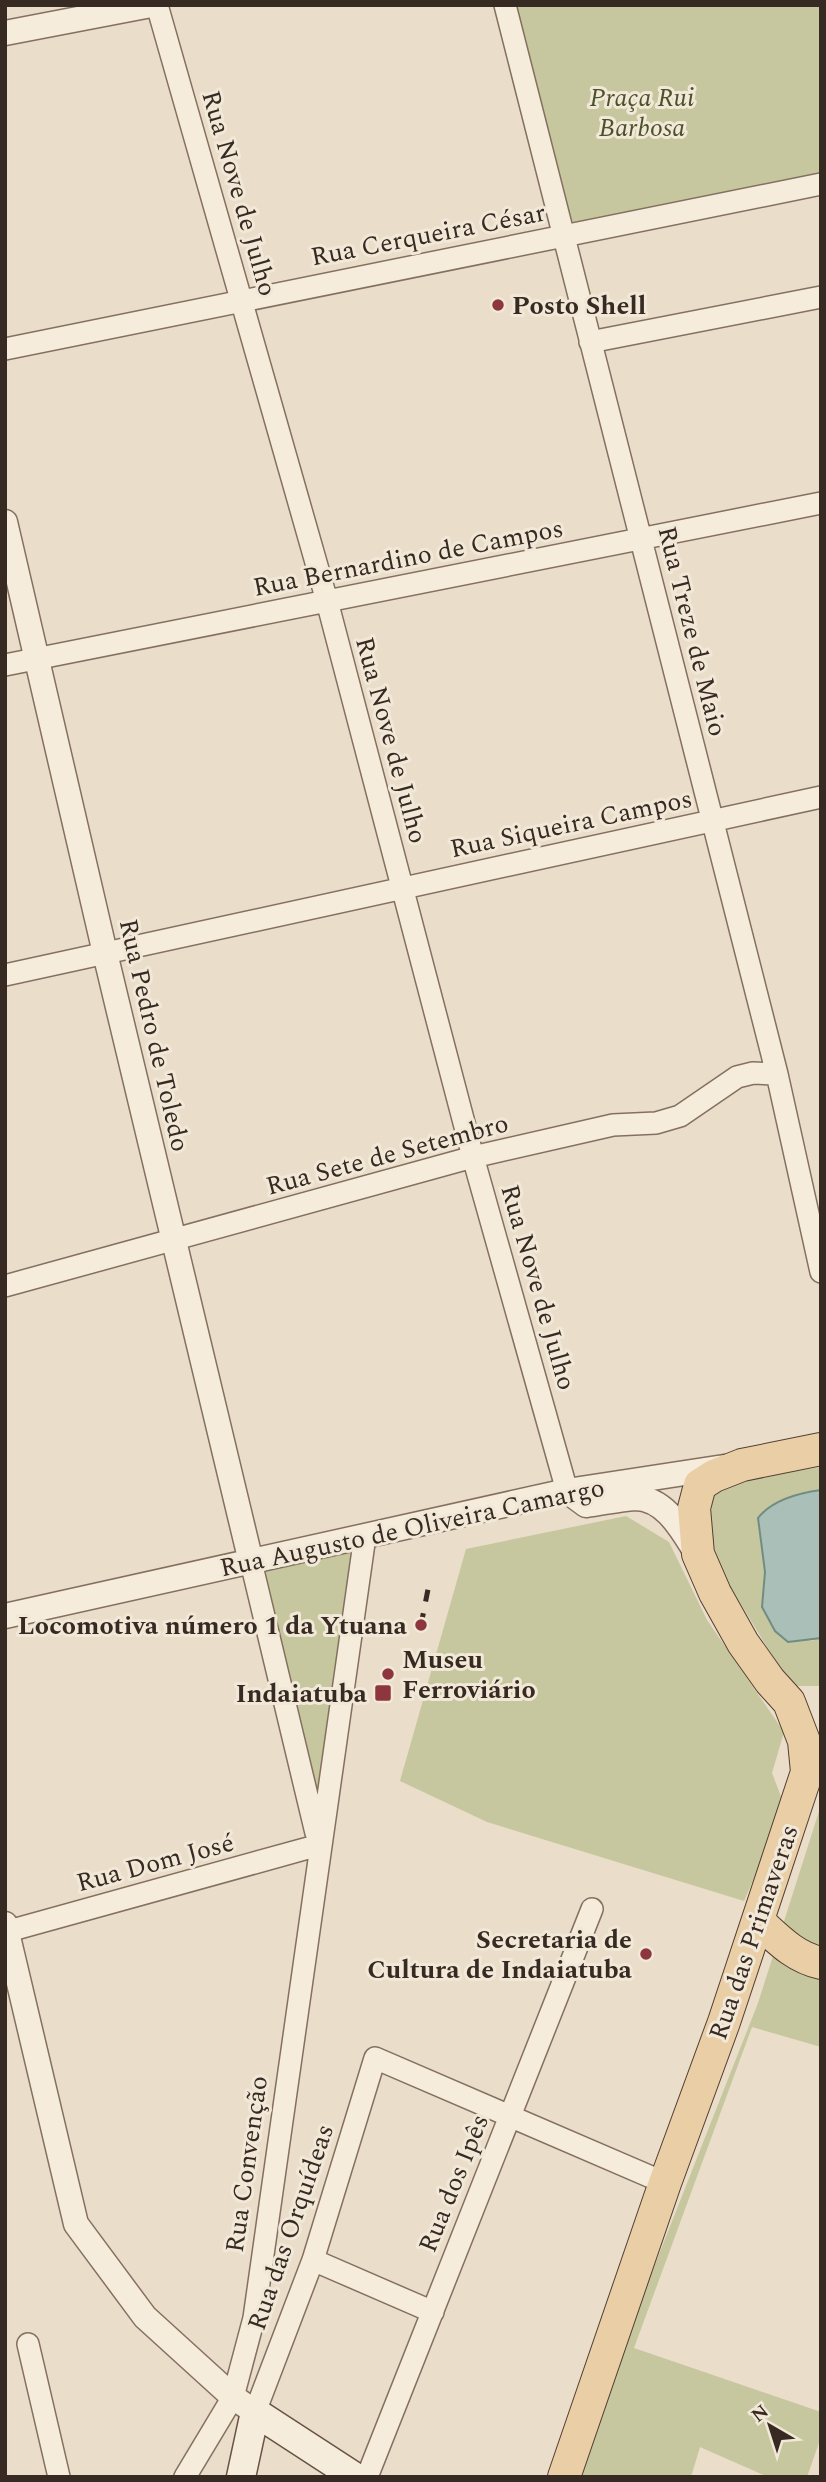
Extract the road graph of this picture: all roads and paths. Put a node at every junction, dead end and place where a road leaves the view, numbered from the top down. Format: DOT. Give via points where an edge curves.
graph roads {
  1 [pos="151,5"];
  2 [pos="157,5"];
  3 [pos="505,5"];
  4 [pos="5,33"];
  5 [pos="821,184"];
  6 [pos="563,235"];
  7 [pos="821,297"];
  8 [pos="242,300"];
  9 [pos="590,342"];
  10 [pos="5,349"];
  11 [pos="821,503"];
  12 [pos="5,522"];
  13 [pos="640,539"];
  14 [pos="327,601"];
  15 [pos="37,659"];
  16 [pos="5,665"];
  17 [pos="821,797"];
  18 [pos="713,821"];
  19 [pos="402,889"];
  20 [pos="105,953"];
  21 [pos="5,975"];
  22 [pos="777,1074"];
  23 [pos="473,1157"];
  24 [pos="174,1241"];
  25 [pos="821,1272"];
  26 [pos="5,1286"];
  27 [pos="821,1449"];
  28 [pos="742,1465"];
  29 [pos="567,1491"];
  30 [pos="365,1536"];
  31 [pos="698,1554"];
  32 [pos="251,1562"];
  33 [pos="5,1616"];
  34 [pos="789,1702"];
  35 [pos="821,1714"];
  36 [pos="319,1845"];
  37 [pos="592,1909"];
  38 [pos="758,1921"];
  39 [pos="6,1929"];
  40 [pos="821,1963"];
  41 [pos="510,2116"];
  42 [pos="665,2183"];
  43 [pos="313,2260"];
  44 [pos="433,2312"];
  45 [pos="28,2344"];
  46 [pos="244,2404"];
  47 [pos="59,2477"];
  48 [pos="184,2477"];
  49 [pos="241,2477"];
  50 [pos="355,2477"];
  51 [pos="367,2477"];
  52 [pos="564,2477"];
  1 -- 4 [label="street"];
  2 -- 8 [label="street, Rua Nove de Julho"];
  3 -- 6 [label="street, Rua Treze de Maio"];
  5 -- 6 [label="street, Rua Cerqueira César"];
  6 -- 8 [label="street, Rua Cerqueira César"];
  6 -- 9 [label="street, Rua Treze de Maio"];
  7 -- 9 [label="street"];
  8 -- 10 [label="street, Rua Cerqueira César"];
  8 -- 14 [label="street, Rua Nove de Julho"];
  9 -- 13 [label="street, Rua Treze de Maio"];
  11 -- 13 [label="street, Rua Bernardino de Campos"];
  12 -- 15 [label="street, Rua Pedro de Toledo"];
  13 -- 14 [label="street, Rua Bernardino de Campos"];
  13 -- 18 [label="street, Rua Treze de Maio"];
  14 -- 15 [label="street, Rua Bernardino de Campos"];
  14 -- 19 [label="street, Rua Nove de Julho"];
  15 -- 16 [label="street, Rua Bernardino de Campos"];
  15 -- 20 [label="street, Rua Pedro de Toledo"];
  17 -- 18 [label="street, Rua Siqueira Campos"];
  18 -- 19 [label="street, Rua Siqueira Campos"];
  18 -- 22 [label="street, Rua Treze de Maio"];
  19 -- 20 [label="street, Rua Siqueira Campos"];
  19 -- 23 [label="street, Rua Nove de Julho"];
  20 -- 21 [label="street, Rua Siqueira Campos"];
  20 -- 24 [label="street, Rua Pedro de Toledo"];
  22 -- 23 [label="street, Rua Sete de Setembro" via="737,1077 680,1116 656,1123 613,1125"];
  22 -- 25 [label="street, Rua Treze de Maio"];
  23 -- 24 [label="street, Rua Sete de Setembro"];
  23 -- 29 [label="street, Rua Nove de Julho"];
  24 -- 26 [label="street, Rua Sete de Setembro"];
  24 -- 32 [label="street, Rua Pedro de Toledo"];
  27 -- 28 [label="main road, Rua Augusto de Oliveira Camargo"];
  28 -- 29 [label="street, Rua Augusto de Oliveira Camargo"];
  28 -- 31 [label="main road" via="700,1485 694,1508"];
  29 -- 30 [label="street, Rua Augusto de Oliveira Camargo"];
  29 -- 31 [label="street, Rua das Primaveras" via="586,1505 638,1498 657,1506 672,1515"];
  30 -- 32 [label="street, Rua Augusto de Oliveira Camargo"];
  30 -- 36 [label="street, Rua Convenção"];
  31 -- 34 [label="main road, Rua das Primaveras" via="743,1643"];
  32 -- 33 [label="street, Rua Augusto de Oliveira Camargo"];
  32 -- 36 [label="street"];
  34 -- 35 [label="main road" via="811,1715"];
  34 -- 38 [label="main road, Rua das Primaveras" via="804,1741 807,1772"];
  36 -- 39 [label="street, Rua Dom José"];
  36 -- 46 [label="street, Rua Convenção"];
  37 -- 41 [label="street, Rua dos Ipês"];
  38 -- 40 [label="main road" via="793,1953"];
  38 -- 42 [label="main road, Rua das Primaveras"];
  39 -- 46 [label="street" via="76,2224 145,2318"];
  41 -- 42 [label="street"];
  41 -- 43 [label="street, Rua das Orquídeas" via="375,2057"];
  41 -- 44 [label="street, Rua dos Ipês"];
  42 -- 52 [label="main road, Rua das Primaveras"];
  43 -- 44 [label="street"];
  43 -- 46 [label="street, Rua das Orquídeas"];
  44 -- 51 [label="street, Rua dos Ipês"];
  45 -- 47 [label="street"];
  46 -- 48 [label="street, Rua Convenção"];
  46 -- 49 [label="main road"];
  46 -- 50 [label="main road"];
}
